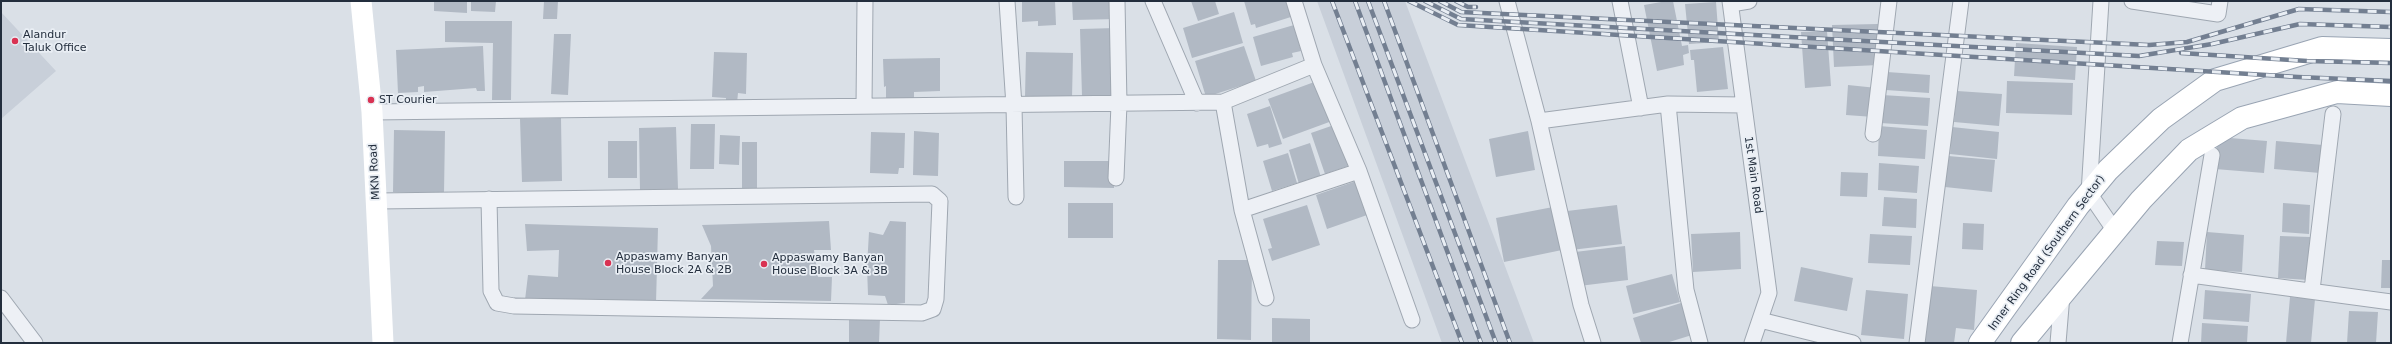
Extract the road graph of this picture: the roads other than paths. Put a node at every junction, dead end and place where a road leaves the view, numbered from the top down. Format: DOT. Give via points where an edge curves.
graph roads {
  1 [pos="361,1"];
  2 [pos="865,1"];
  3 [pos="1006,1"];
  4 [pos="1117,1"];
  5 [pos="1153,1"];
  6 [pos="1294,1"];
  7 [pos="1507,1"];
  8 [pos="1620,1"];
  9 [pos="1749,1"];
  10 [pos="1889,1"];
  11 [pos="1961,1"];
  12 [pos="2101,1"];
  13 [pos="2132,1"];
  14 [pos="2220,1"];
  15 [pos="1731,2"];
  16 [pos="2391,50"];
  17 [pos="1314,65"];
  18 [pos="2391,95"];
  19 [pos="1223,102"];
  20 [pos="1197,103"];
  21 [pos="1119,104"];
  22 [pos="1668,104"];
  23 [pos="1743,105"];
  24 [pos="864,106"];
  25 [pos="1014,106"];
  26 [pos="1640,108"];
  27 [pos="372,112"];
  28 [pos="2333,114"];
  29 [pos="1539,121"];
  30 [pos="1873,134"];
  31 [pos="2212,155"];
  32 [pos="1359,171"];
  33 [pos="1116,178"];
  34 [pos="2089,193"];
  35 [pos="1016,197"];
  36 [pos="490,199"];
  37 [pos="377,200"];
  38 [pos="1242,210"];
  39 [pos="2115,231"];
  40 [pos="2191,275"];
  41 [pos="2312,290"];
  42 [pos="2062,295"];
  43 [pos="1,298"];
  44 [pos="1266,298"];
  45 [pos="2391,302"];
  46 [pos="1412,320"];
  47 [pos="1760,320"];
  48 [pos="35,343"];
  49 [pos="383,343"];
  50 [pos="1593,343"];
  51 [pos="1700,343"];
  52 [pos="1752,343"];
  53 [pos="1853,343"];
  54 [pos="1917,343"];
  55 [pos="1980,343"];
  56 [pos="2022,343"];
  57 [pos="2058,343"];
  58 [pos="2180,343"];
  1 -- 27 [label="street, MKN Road"];
  2 -- 24 [label="street"];
  3 -- 25 [label="street"];
  4 -- 21 [label="street"];
  5 -- 20 [label="street"];
  6 -- 17 [label="street"];
  7 -- 29 [label="street"];
  8 -- 26 [label="street"];
  9 -- 15 [label="street"];
  10 -- 30 [label="street"];
  11 -- 54 [label="street"];
  12 -- 34 [label="street"];
  13 -- 14 [label="street" via="2218,14"];
  15 -- 23 [label="street, 1st Main Road"];
  16 -- 34 [label="main road, Inner Ring Road (Southern Sector)" via="2322,48 2215,80 2160,119 2108,170"];
  17 -- 19 [label="street"];
  17 -- 32 [label="street"];
  18 -- 39 [label="main road" via="2337,92 2242,118 2189,150"];
  19 -- 20 [label="street"];
  19 -- 38 [label="street"];
  20 -- 21 [label="street"];
  21 -- 25 [label="street"];
  21 -- 33 [label="street"];
  22 -- 23 [label="street"];
  22 -- 26 [label="street"];
  22 -- 51 [label="street" via="1686,290"];
  23 -- 47 [label="street, 1st Main Road" via="1769,293"];
  24 -- 25 [label="street"];
  24 -- 27 [label="street"];
  25 -- 35 [label="street"];
  26 -- 29 [label="street"];
  27 -- 37 [label="street, MKN Road"];
  28 -- 41 [label="street"];
  29 -- 50 [label="street" via="1581,305"];
  31 -- 40 [label="street"];
  32 -- 38 [label="street"];
  32 -- 46 [label="street"];
  34 -- 39 [label="street"];
  34 -- 55 [label="main road, Inner Ring Road (Southern Sector)"];
  36 -- 36 [label="street" via="932,194 940,201 936,300 933,309 922,313 514,306 497,303 491,291"];
  36 -- 37 [label="street"];
  37 -- 49 [label="street, MKN Road"];
  38 -- 44 [label="street"];
  39 -- 42 [label="main road"];
  40 -- 41 [label="street"];
  40 -- 58 [label="street"];
  41 -- 45 [label="street"];
  42 -- 56 [label="main road"];
  42 -- 57 [label="street"];
  43 -- 48 [label="street"];
  47 -- 52 [label="street, 1st Main Road"];
  47 -- 53 [label="street"];
}
